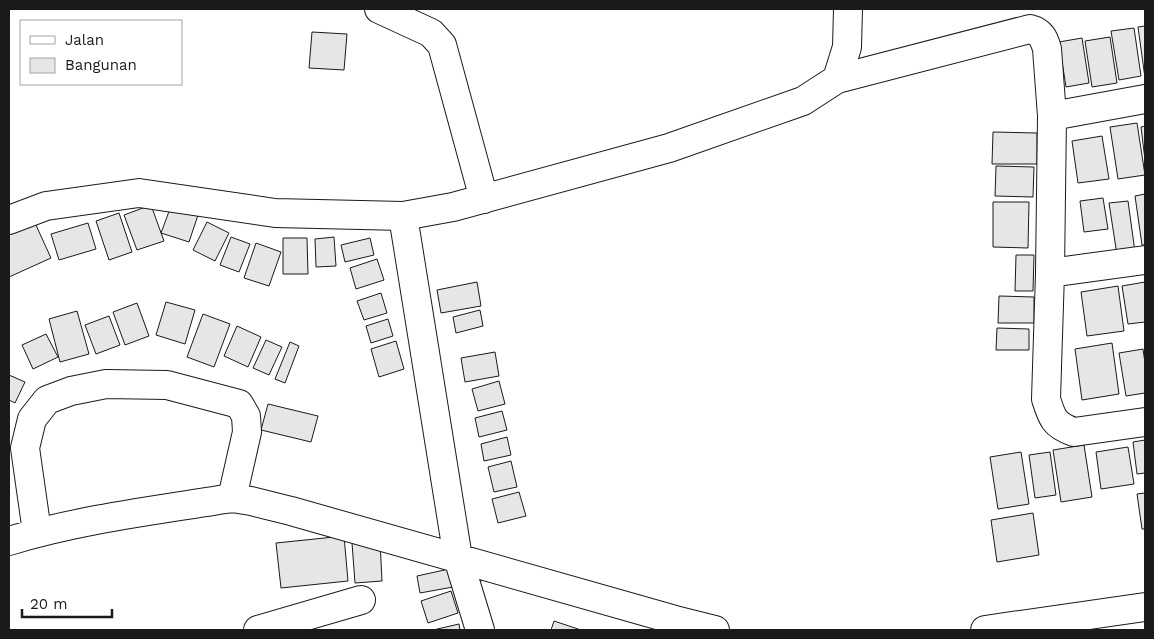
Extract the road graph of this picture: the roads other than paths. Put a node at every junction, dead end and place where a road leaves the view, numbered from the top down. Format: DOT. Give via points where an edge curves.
graph roads {
  1 [pos="379,9"];
  2 [pos="848,9"];
  3 [pos="837,79"];
  4 [pos="1145,99"];
  5 [pos="1052,116"];
  6 [pos="484,199"];
  7 [pos="403,216"];
  8 [pos="9,220"];
  9 [pos="1145,260"];
  10 [pos="1050,273"];
  11 [pos="1145,422"];
  12 [pos="232,498"];
  13 [pos="37,532"];
  14 [pos="9,541"];
  15 [pos="458,558"];
  16 [pos="361,600"];
  17 [pos="1145,607"];
  18 [pos="258,630"];
  19 [pos="480,630"];
  20 [pos="715,630"];
  21 [pos="985,630"];
  1 -- 6 [label="street" via="432,33 442,45"];
  2 -- 3 [label="street" via="846,47"];
  3 -- 5 [label="street" via="1030,29 1039,32 1045,40"];
  3 -- 6 [label="street" via="803,101 669,148"];
  4 -- 5 [label="street"];
  5 -- 10 [label="street"];
  6 -- 7 [label="street"];
  7 -- 8 [label="street" via="275,213 139,193 46,206"];
  7 -- 15 [label="street"];
  9 -- 10 [label="street"];
  10 -- 11 [label="street" via="1046,398 1052,418 1063,428 1074,432"];
  12 -- 13 [label="street"];
  12 -- 13 [label="street" via="247,432 246,416 239,404 168,385 106,384 47,400 32,419 25,448"];
  12 -- 15 [label="street" via="291,510"];
  13 -- 14 [label="street"];
  15 -- 19 [label="street"];
  15 -- 20 [label="street"];
  16 -- 18 [label="street"];
  17 -- 21 [label="street"];
}
